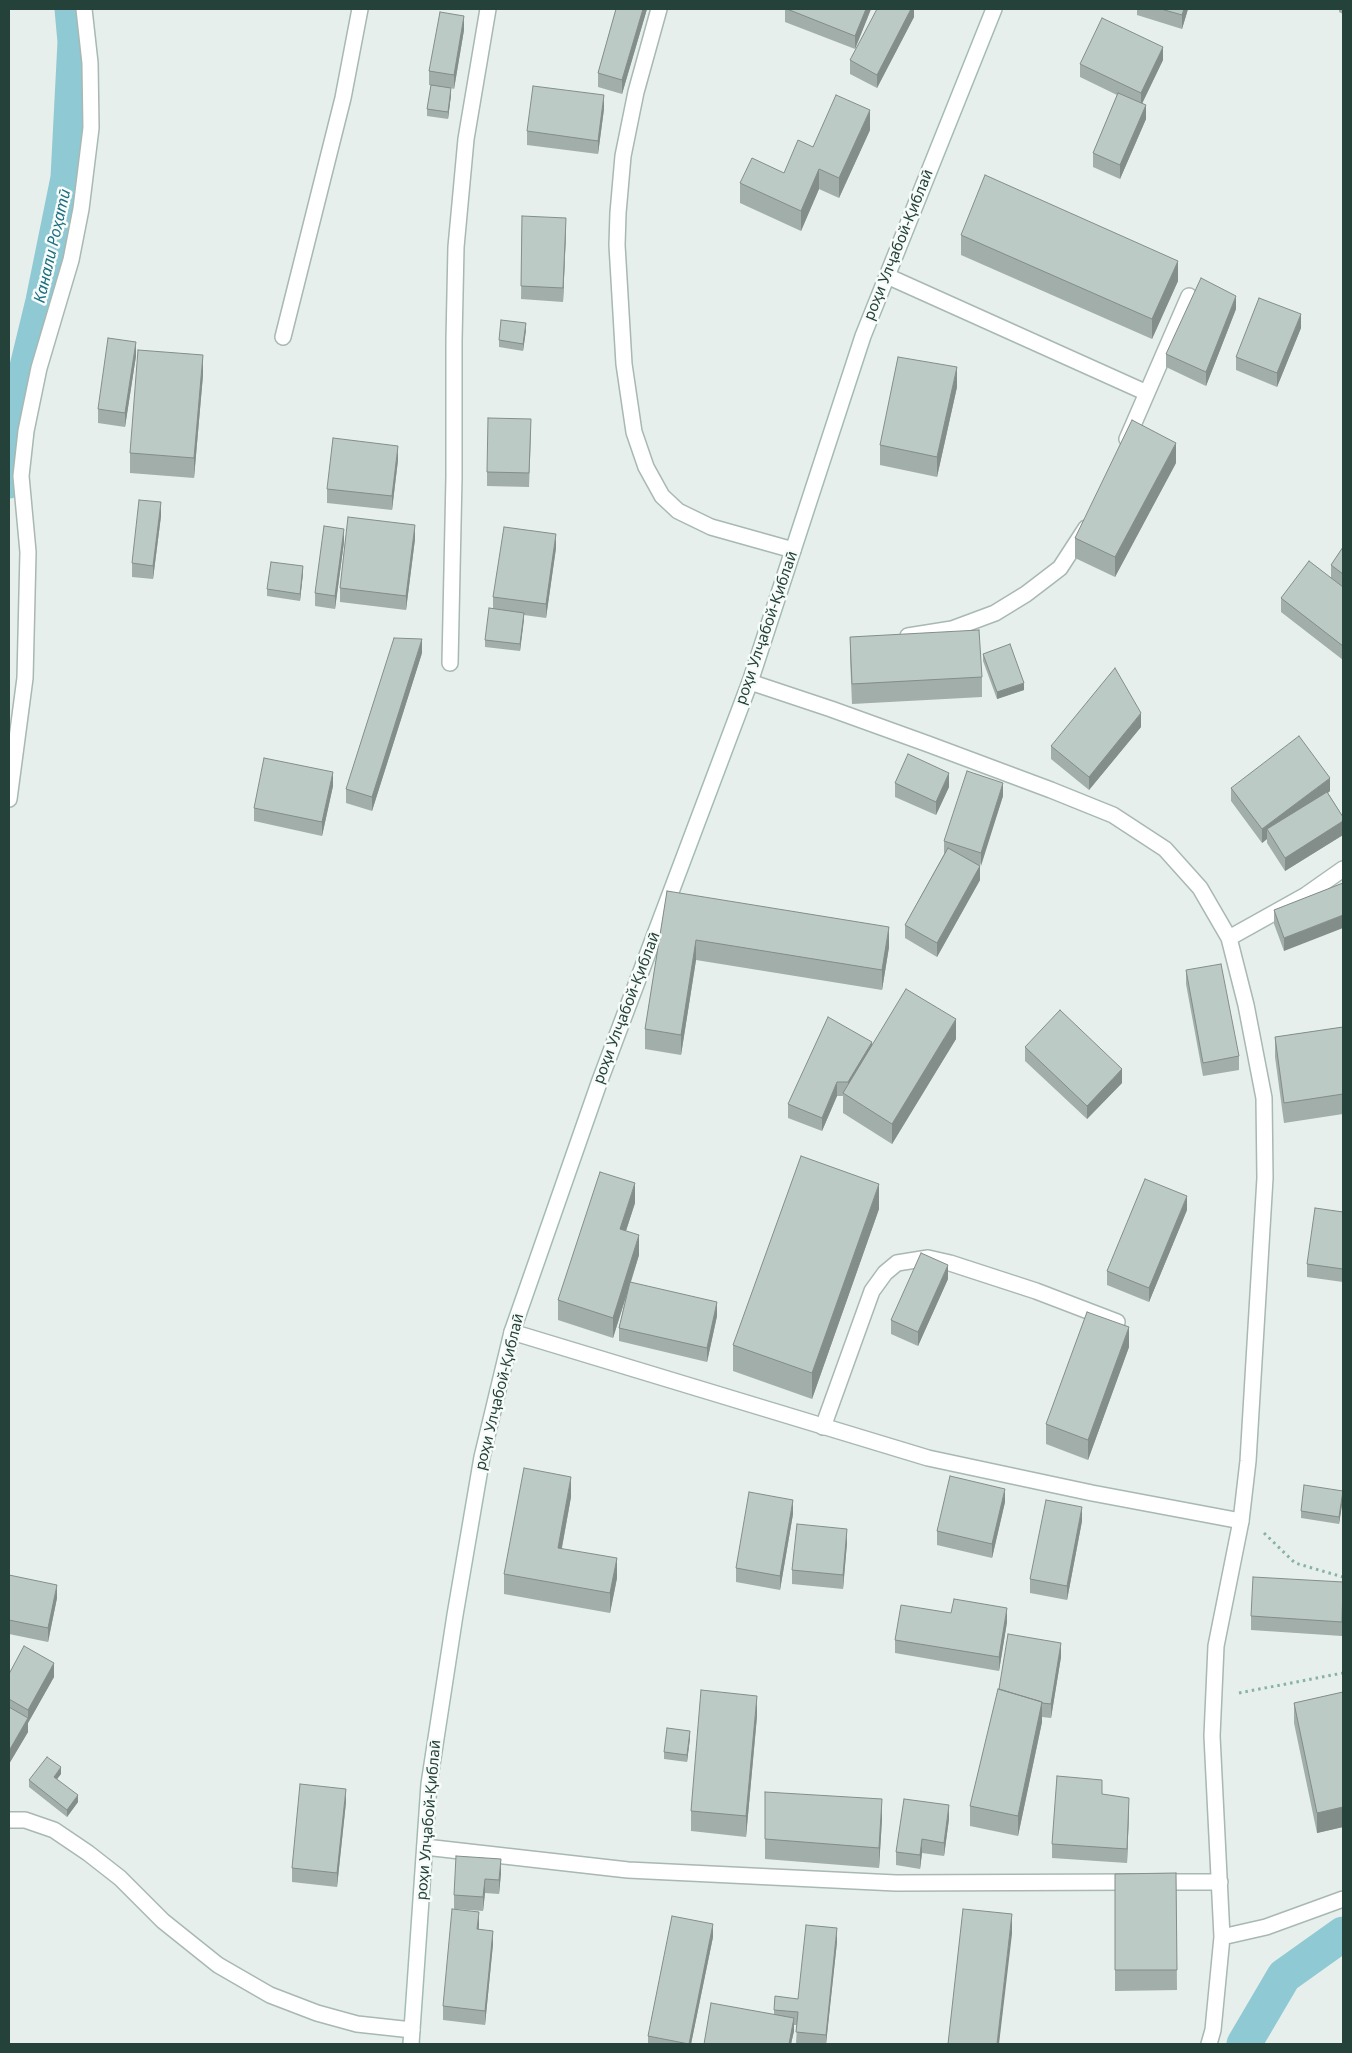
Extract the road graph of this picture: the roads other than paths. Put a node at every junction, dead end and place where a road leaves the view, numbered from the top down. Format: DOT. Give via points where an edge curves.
graph roads {
  1 [pos="84,9"];
  2 [pos="360,9"];
  3 [pos="488,9"];
  4 [pos="659,9"];
  5 [pos="994,9"];
  6 [pos="887,276"];
  7 [pos="1189,296"];
  8 [pos="283,337"];
  9 [pos="1147,393"];
  10 [pos="1121,453"];
  11 [pos="1090,518"];
  12 [pos="793,550"];
  13 [pos="906,636"];
  14 [pos="450,663"];
  15 [pos="750,682"];
  16 [pos="9,799"];
  17 [pos="1343,869"];
  18 [pos="1229,938"];
  19 [pos="1117,1322"];
  20 [pos="512,1332"];
  21 [pos="823,1427"];
  22 [pos="1241,1521"];
  23 [pos="9,1820"];
  24 [pos="425,1847"];
  25 [pos="1220,1882"];
  26 [pos="1343,1899"];
  27 [pos="1222,1936"];
  28 [pos="412,2037"];
  29 [pos="1209,2044"];
  1 -- 16 [label="street" via="92,128 71,260 39,368 26,431 21,476 28,552 25,678"];
  2 -- 8 [label="street" via="343,98"];
  3 -- 14 [label="street" via="466,139 456,247"];
  4 -- 12 [label="street" via="636,92 623,156 618,213 624,364 634,432 646,467 662,496 678,511 711,527"];
  5 -- 6 [label="street, роҳи Улҷабой-Қиблаӣ"];
  6 -- 9 [label="street"];
  6 -- 12 [label="street, роҳи Улҷабой-Қиблаӣ" via="863,336"];
  7 -- 9 [label="street"];
  9 -- 10 [label="street"];
  11 -- 13 [label="street" via="1060,568 1026,594 995,613 952,629"];
  12 -- 15 [label="street, роҳи Улҷабой-Қиблаӣ"];
  15 -- 18 [label="street" via="831,708 1113,815 1165,849 1200,888"];
  15 -- 20 [label="street, роҳи Улҷабой-Қиблаӣ" via="599,1083"];
  17 -- 18 [label="street" via="1306,896"];
  18 -- 22 [label="street" via="1264,1098 1265,1188 1248,1461"];
  19 -- 21 [label="street" via="950,1263 928,1258 898,1263 884,1273 872,1291"];
  20 -- 21 [label="street"];
  20 -- 24 [label="street, роҳи Улҷабой-Қиблаӣ" via="482,1457 454,1615 429,1784"];
  21 -- 22 [label="street" via="928,1458"];
  22 -- 25 [label="street" via="1216,1646 1212,1736"];
  23 -- 28 [label="street" via="25,1820 54,1830 88,1852 120,1878 163,1921 218,1965 270,1995 317,2013"];
  24 -- 25 [label="street" via="628,1870 876,1882"];
  24 -- 28 [label="street, роҳи Улҷабой-Қиблаӣ"];
  25 -- 27 [label="street"];
  26 -- 27 [label="street" via="1266,1926"];
  27 -- 29 [label="street"];
}
